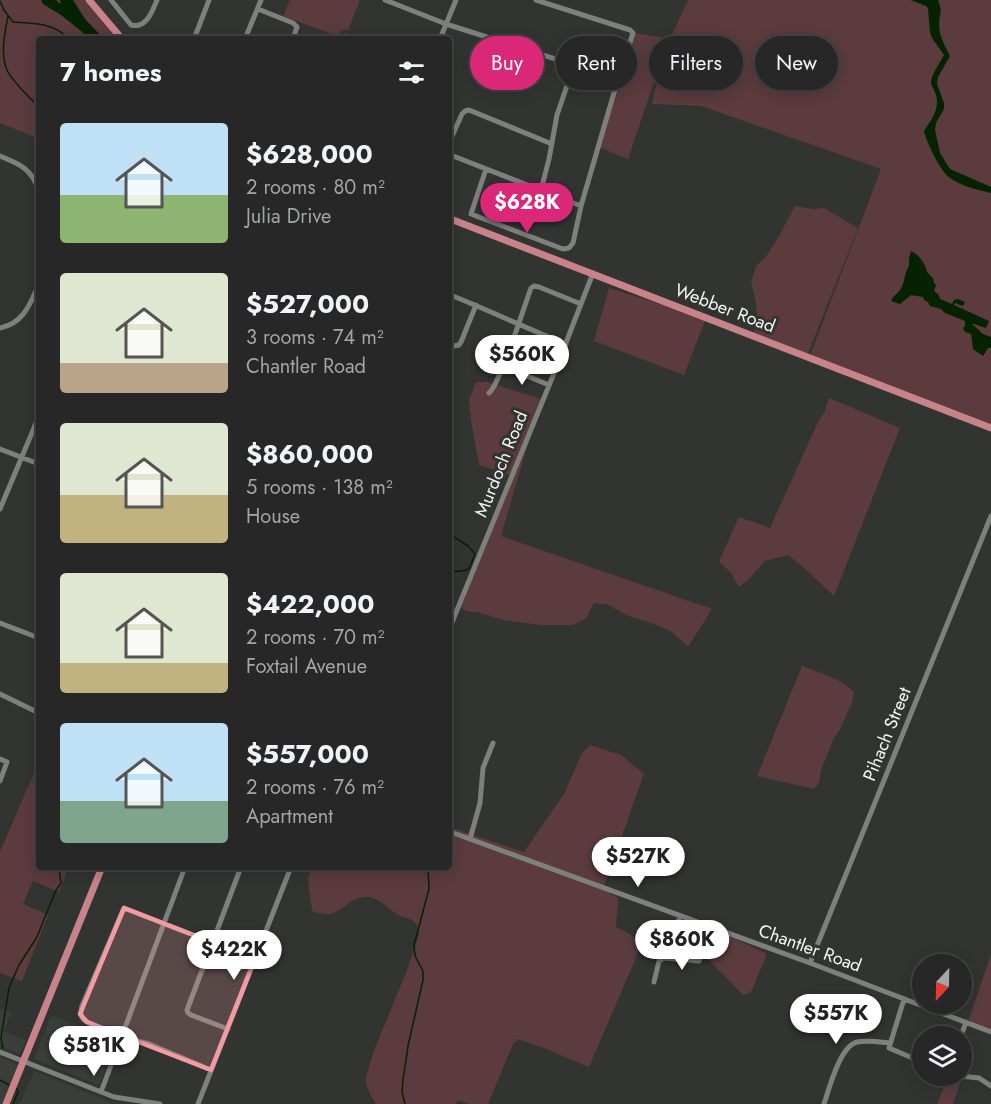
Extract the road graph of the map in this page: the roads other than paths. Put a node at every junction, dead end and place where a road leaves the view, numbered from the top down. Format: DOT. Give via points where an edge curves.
graph roads {
  1 [pos="89,0"];
  2 [pos="111,0"];
  3 [pos="157,0"];
  4 [pos="209,0"];
  5 [pos="261,0"];
  6 [pos="385,0"];
  7 [pos="405,0"];
  8 [pos="456,0"];
  9 [pos="536,0"];
  10 [pos="402,7"];
  11 [pos="258,9"];
  12 [pos="446,24"];
  13 [pos="119,36"];
  14 [pos="195,36"];
  15 [pos="246,36"];
  16 [pos="294,36"];
  17 [pos="441,36"];
  18 [pos="632,36"];
  19 [pos="556,59"];
  20 [pos="566,90"];
  21 [pos="615,90"];
  22 [pos="452,136"];
  23 [pos="552,144"];
  24 [pos="0,156"];
  25 [pos="452,156"];
  26 [pos="486,169"];
  27 [pos="36,184"];
  28 [pos="541,190"];
  29 [pos="581,206"];
  30 [pos="452,220"];
  31 [pos="593,273"];
  32 [pos="36,291"];
  33 [pos="452,296"];
  34 [pos="581,304"];
  35 [pos="476,305"];
  36 [pos="518,325"];
  37 [pos="0,328"];
  38 [pos="566,344"];
  39 [pos="452,345"];
  40 [pos="502,366"];
  41 [pos="549,385"];
  42 [pos="489,393"];
  43 [pos="36,423"];
  44 [pos="991,428"];
  45 [pos="0,449"];
  46 [pos="22,458"];
  47 [pos="36,463"];
  48 [pos="0,509"];
  49 [pos="991,516"];
  50 [pos="452,622"];
  51 [pos="0,623"];
  52 [pos="36,638"];
  53 [pos="0,694"];
  54 [pos="36,712"];
  55 [pos="493,743"];
  56 [pos="0,759"];
  57 [pos="0,781"];
  58 [pos="452,832"];
  59 [pos="470,838"];
  60 [pos="101,870"];
  61 [pos="184,870"];
  62 [pos="240,870"];
  63 [pos="290,870"];
  64 [pos="680,916"];
  65 [pos="163,923"];
  66 [pos="709,926"];
  67 [pos="213,942"];
  68 [pos="668,958"];
  69 [pos="255,959"];
  70 [pos="810,963"];
  71 [pos="654,982"];
  72 [pos="904,999"];
  73 [pos="966,1022"];
  74 [pos="965,1026"];
  75 [pos="228,1029"];
  76 [pos="991,1032"];
  77 [pos="122,1037"];
  78 [pos="890,1042"];
  79 [pos="0,1052"];
  80 [pos="912,1058"];
  81 [pos="23,1061"];
  82 [pos="211,1070"];
  83 [pos="972,1077"];
  84 [pos="991,1086"];
  85 [pos="101,1092"];
  86 [pos="138,1103"];
  87 [pos="6,1104"];
  88 [pos="160,1104"];
  89 [pos="198,1104"];
  90 [pos="824,1104"];
  1 -- 13 [label="main road"];
  2 -- 3 [label="street" via="134,26 147,21"];
  4 -- 14 [label="street"];
  5 -- 11 [label="street"];
  6 -- 10 [label="street"];
  7 -- 10 [label="street"];
  8 -- 12 [label="street"];
  9 -- 18 [label="street" via="630,30"];
  10 -- 12 [label="street"];
  11 -- 15 [label="street"];
  11 -- 16 [label="street" via="293,23 297,27"];
  12 -- 17 [label="street"];
  12 -- 19 [label="street"];
  20 -- 23 [label="street"];
  21 -- 29 [label="street"];
  22 -- 23 [label="street" via="462,114 469,110"];
  23 -- 28 [label="street"];
  24 -- 27 [label="street" via="27,170"];
  25 -- 26 [label="street"];
  26 -- 28 [label="street"];
  26 -- 29 [label="street" via="471,214 563,249 573,243"];
  28 -- 29 [label="street"];
  30 -- 31 [label="main road, Webber Road"];
  31 -- 34 [label="street, Murdoch Road"];
  31 -- 44 [label="main road, Webber Road"];
  32 -- 37 [label="street" via="26,313"];
  33 -- 35 [label="street"];
  34 -- 36 [label="street" via="534,286"];
  34 -- 38 [label="street, Murdoch Road"];
  35 -- 36 [label="street"];
  35 -- 39 [label="street" via="461,342"];
  36 -- 38 [label="street"];
  36 -- 40 [label="street"];
  38 -- 41 [label="street, Murdoch Road"];
  40 -- 41 [label="street"];
  40 -- 42 [label="street"];
  41 -- 50 [label="street, Murdoch Road"];
  43 -- 46 [label="street"];
  45 -- 46 [label="street"];
  46 -- 47 [label="street"];
  46 -- 48 [label="street"];
  49 -- 70 [label="street, Pihach Street"];
  51 -- 52 [label="street"];
  53 -- 54 [label="street"];
  55 -- 59 [label="street" via="483,768 480,803"];
  56 -- 57 [label="street" via="7,762"];
  58 -- 59 [label="street, Chantler Road"];
  59 -- 64 [label="street, Chantler Road"];
  60 -- 81 [label="main road"];
  61 -- 65 [label="street"];
  62 -- 67 [label="street"];
  63 -- 69 [label="street"];
  64 -- 66 [label="street, Chantler Road"];
  64 -- 68 [label="street"];
  65 -- 67 [label="street"];
  65 -- 77 [label="street"];
  65 -- 77 [label="street" via="124,908 82,1006 83,1020"];
  66 -- 68 [label="street" via="699,961"];
  66 -- 70 [label="street, Chantler Road"];
  67 -- 69 [label="street"];
  67 -- 75 [label="street" via="187,1010"];
  68 -- 71 [label="street" via="659,961"];
  69 -- 75 [label="street"];
  70 -- 72 [label="street, Chantler Road"];
  72 -- 73 [label="street, Chantler Road"];
  72 -- 78 [label="street"];
  73 -- 74 [label="street"];
  73 -- 76 [label="street, Chantler Road"];
  75 -- 82 [label="street"];
  77 -- 82 [label="street"];
  77 -- 85 [label="street"];
  78 -- 80 [label="street" via="889,1048"];
  78 -- 90 [label="street" via="856,1042 848,1047"];
  79 -- 81 [label="street"];
  81 -- 85 [label="street"];
  81 -- 87 [label="main road"];
  82 -- 89 [label="street"];
  83 -- 84 [label="street"];
  85 -- 86 [label="street"];
  86 -- 88 [label="street"];
}
